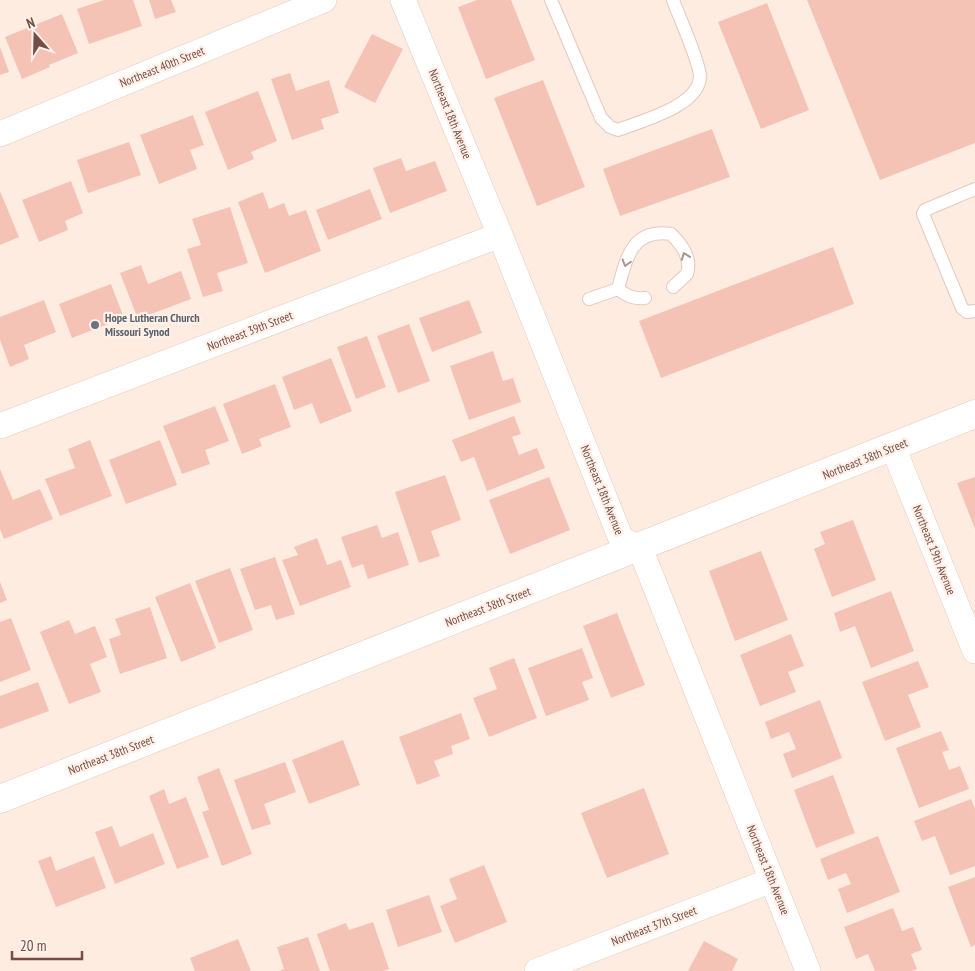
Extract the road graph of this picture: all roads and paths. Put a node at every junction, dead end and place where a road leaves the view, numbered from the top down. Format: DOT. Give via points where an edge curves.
graph roads {
  1 [pos="324,0"];
  2 [pos="403,0"];
  3 [pos="551,0"];
  4 [pos="673,0"];
  5 [pos="0,134"];
  6 [pos="975,189"];
  7 [pos="500,235"];
  8 [pos="673,287"];
  9 [pos="618,289"];
  10 [pos="644,298"];
  11 [pos="589,299"];
  12 [pos="975,311"];
  13 [pos="975,414"];
  14 [pos="0,426"];
  15 [pos="893,447"];
  16 [pos="640,548"];
  17 [pos="975,652"];
  18 [pos="0,799"];
  19 [pos="772,880"];
  20 [pos="536,971"];
  21 [pos="808,971"];
  1 -- 5 [label="street, Northeast 40th Street"];
  2 -- 7 [label="street, Northeast 18th Avenue"];
  3 -- 4 [label="lane" via="601,118 618,130 679,106 697,90 700,76 697,63"];
  6 -- 12 [label="lane" via="925,210 923,214 962,308 967,312"];
  7 -- 14 [label="street, Northeast 39th Street"];
  7 -- 16 [label="street, Northeast 18th Avenue" via="621,539"];
  8 -- 9 [label="lane, one-way" via="687,274 688,260 670,234 660,232 647,236 630,249"];
  9 -- 10 [label="lane" via="628,297"];
  9 -- 11 [label="lane"];
  13 -- 15 [label="street, Northeast 38th Street"];
  15 -- 16 [label="street, Northeast 38th Street"];
  15 -- 17 [label="street, Northeast 19th Avenue"];
  16 -- 18 [label="street, Northeast 38th Street"];
  16 -- 19 [label="street, Northeast 18th Avenue"];
  19 -- 20 [label="street, Northeast 37th Street"];
  19 -- 21 [label="street, Northeast 18th Avenue"];
}
